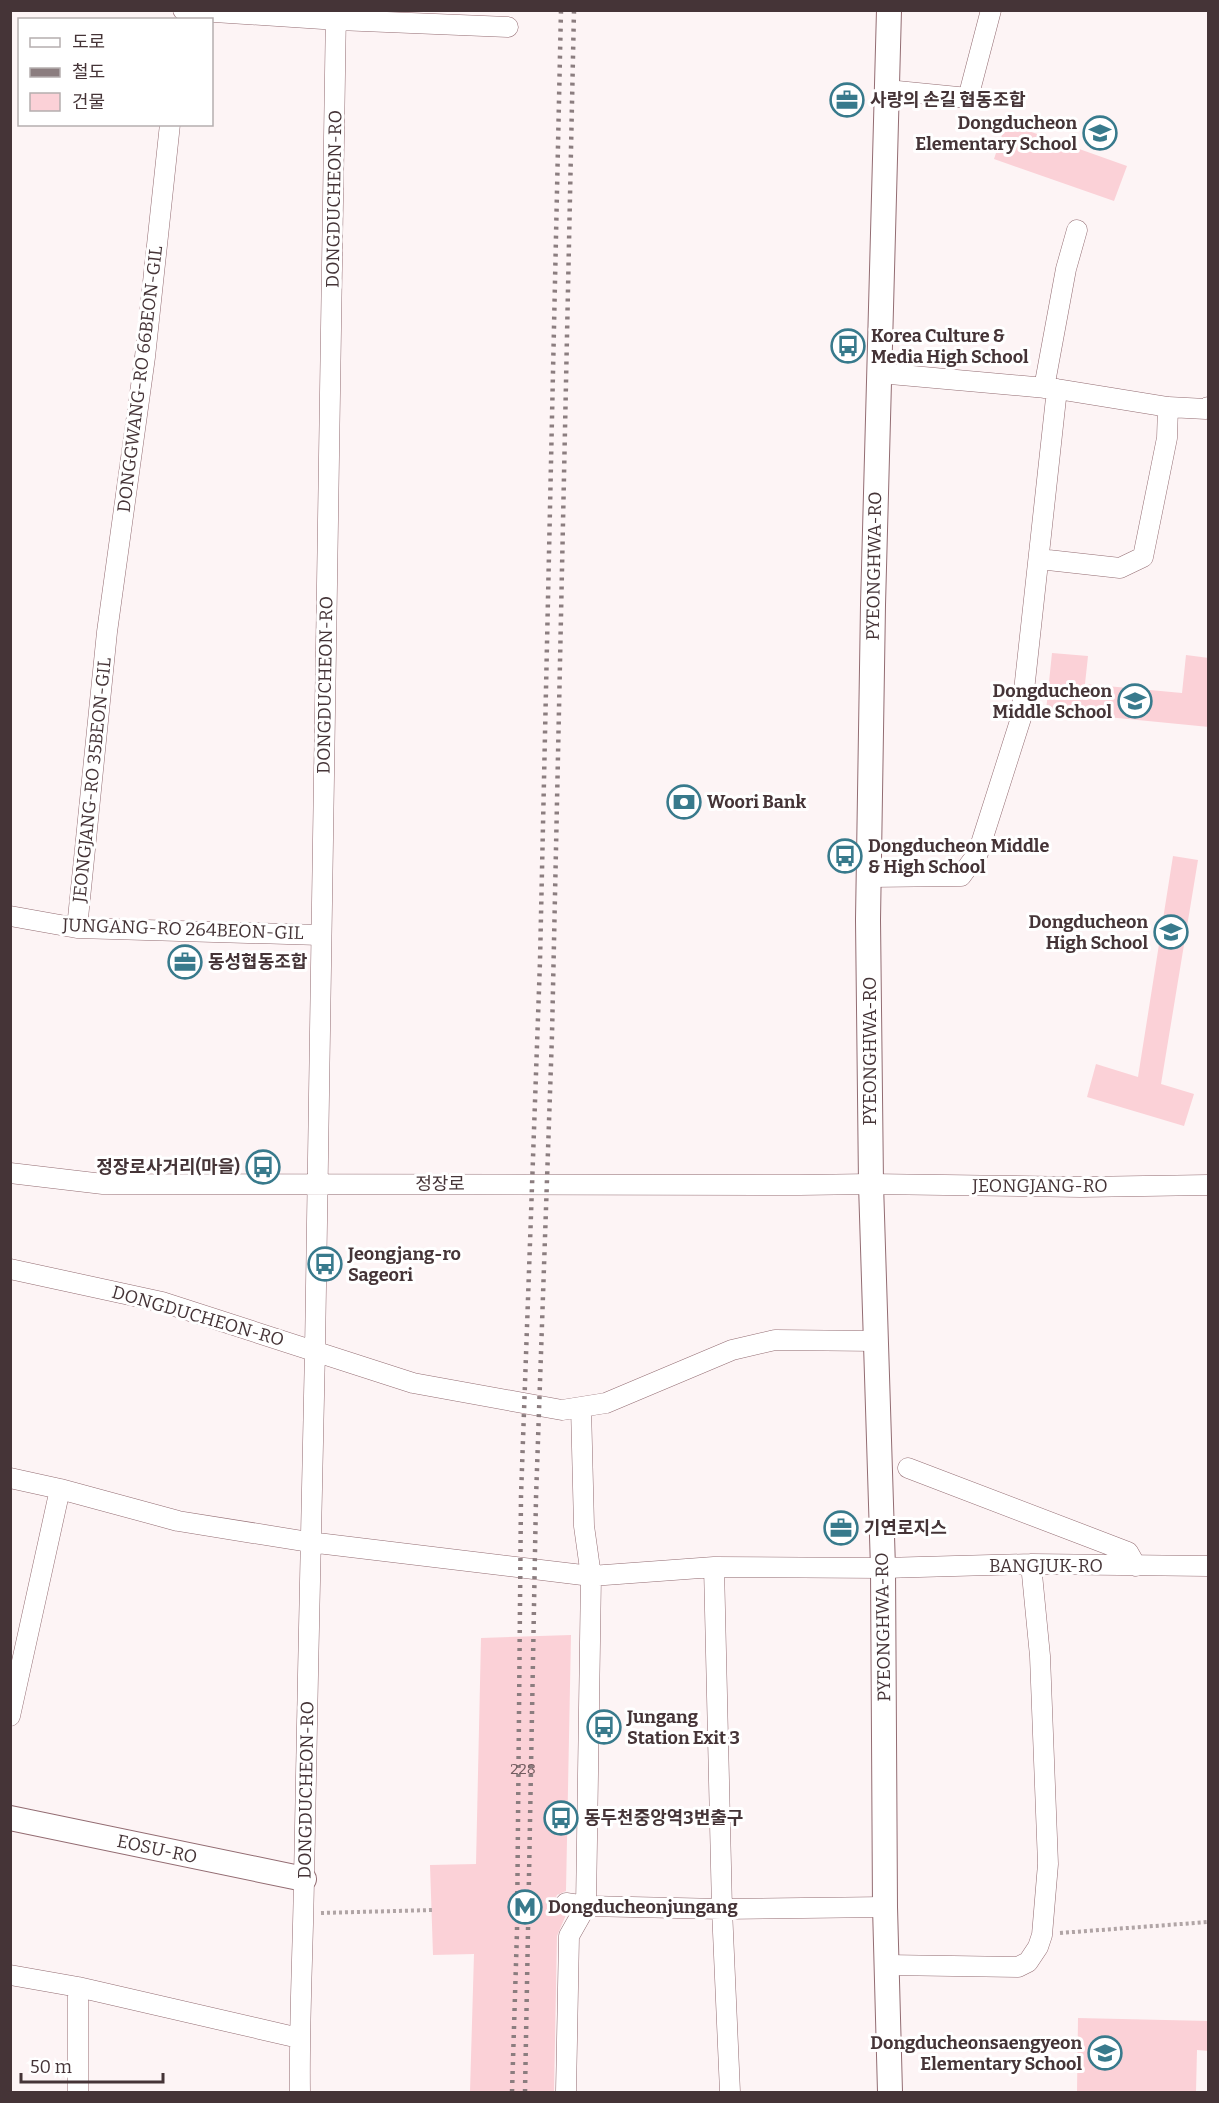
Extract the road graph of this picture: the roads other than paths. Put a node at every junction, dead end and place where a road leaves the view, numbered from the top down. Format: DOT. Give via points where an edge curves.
graph roads {
  1 [pos="182,10"];
  2 [pos="889,10"];
  3 [pos="991,10"];
  4 [pos="337,16"];
  5 [pos="508,27"];
  6 [pos="887,90"];
  7 [pos="170,126"];
  8 [pos="1077,230"];
  9 [pos="879,373"];
  10 [pos="1050,389"];
  11 [pos="1168,407"];
  12 [pos="1209,407"];
  13 [pos="1039,559"];
  14 [pos="107,632"];
  15 [pos="869,877"];
  16 [pos="10,916"];
  17 [pos="77,928"];
  18 [pos="320,935"];
  19 [pos="10,1173"];
  20 [pos="317,1184"];
  21 [pos="871,1184"];
  22 [pos="1209,1185"];
  23 [pos="10,1269"];
  24 [pos="877,1341"];
  25 [pos="315,1350"];
  26 [pos="580,1407"];
  27 [pos="908,1468"];
  28 [pos="10,1478"];
  29 [pos="60,1488"];
  30 [pos="309,1542"];
  31 [pos="1031,1564"];
  32 [pos="1136,1566"];
  33 [pos="1209,1566"];
  34 [pos="714,1567"];
  35 [pos="883,1568"];
  36 [pos="591,1576"];
  37 [pos="10,1716"];
  38 [pos="10,1818"];
  39 [pos="304,1880"];
  40 [pos="566,1903"];
  41 [pos="586,1906"];
  42 [pos="885,1907"];
  43 [pos="722,1909"];
  44 [pos="887,1965"];
  45 [pos="10,1975"];
  46 [pos="78,1987"];
  47 [pos="299,2038"];
  48 [pos="78,2092"];
  49 [pos="300,2092"];
  50 [pos="566,2092"];
  51 [pos="730,2092"];
  52 [pos="890,2092"];
  1 -- 4 [label="street"];
  2 -- 6 [label="main road, PYEONGHWA-RO"];
  3 -- 6 [label="street" via="968,98"];
  4 -- 5 [label="street"];
  4 -- 18 [label="street, DONGDUCHEON-RO"];
  6 -- 9 [label="main road, PYEONGHWA-RO"];
  7 -- 14 [label="street, DONGGWANG-RO 66BEON-GIL"];
  8 -- 10 [label="street" via="1066,269"];
  9 -- 10 [label="street"];
  9 -- 15 [label="main road, PYEONGHWA-RO"];
  10 -- 11 [label="street"];
  10 -- 13 [label="street"];
  11 -- 12 [label="street"];
  11 -- 13 [label="street" via="1167,438 1143,557 1120,568"];
  13 -- 15 [label="street" via="1021,718 978,853 961,876"];
  14 -- 17 [label="street, JEONGJANG-RO 35BEON-GIL"];
  15 -- 21 [label="main road, PYEONGHWA-RO"];
  16 -- 17 [label="street, JUNGANG-RO 264BEON-GIL"];
  17 -- 18 [label="street, JUNGANG-RO 264BEON-GIL"];
  18 -- 20 [label="street, DONGDUCHEON-RO"];
  19 -- 20 [label="street, 정장로" via="103,1184"];
  20 -- 21 [label="street, 정장로"];
  20 -- 25 [label="street, DONGDUCHEON-RO"];
  21 -- 22 [label="street, JEONGJANG-RO"];
  21 -- 24 [label="main road, PYEONGHWA-RO"];
  23 -- 25 [label="street, DONGDUCHEON-RO" via="162,1302"];
  24 -- 26 [label="street, DONGDUCHEON-RO" via="775,1340 732,1350 606,1402"];
  24 -- 35 [label="main road, PYEONGHWA-RO"];
  25 -- 26 [label="street, DONGDUCHEON-RO" via="413,1383 562,1410"];
  25 -- 30 [label="street, DONGDUCHEON-RO"];
  26 -- 36 [label="street" via="584,1526"];
  27 -- 32 [label="street" via="1128,1552"];
  28 -- 29 [label="street"];
  29 -- 30 [label="street" via="178,1521"];
  29 -- 37 [label="street"];
  30 -- 36 [label="street"];
  30 -- 39 [label="street, DONGDUCHEON-RO"];
  31 -- 32 [label="street, BANGJUK-RO"];
  31 -- 35 [label="street, BANGJUK-RO"];
  31 -- 44 [label="street" via="1040,1656 1048,1845 1038,1947 1029,1962 1018,1967"];
  32 -- 33 [label="street, BANGJUK-RO"];
  34 -- 35 [label="street, BANGJUK-RO"];
  34 -- 36 [label="street, BANGJUK-RO"];
  34 -- 43 [label="street"];
  35 -- 42 [label="main road, PYEONGHWA-RO"];
  36 -- 41 [label="street"];
  38 -- 39 [label="main road, EOSU-RO"];
  39 -- 47 [label="street, DONGDUCHEON-RO"];
  40 -- 41 [label="street"];
  41 -- 43 [label="street"];
  41 -- 50 [label="street" via="569,1936"];
  42 -- 43 [label="street"];
  42 -- 44 [label="main road, PYEONGHWA-RO"];
  43 -- 51 [label="street"];
  44 -- 52 [label="main road, PYEONGHWA-RO"];
  45 -- 46 [label="street"];
  46 -- 47 [label="street"];
  46 -- 48 [label="street"];
  47 -- 49 [label="street, DONGDUCHEON-RO"];
}
